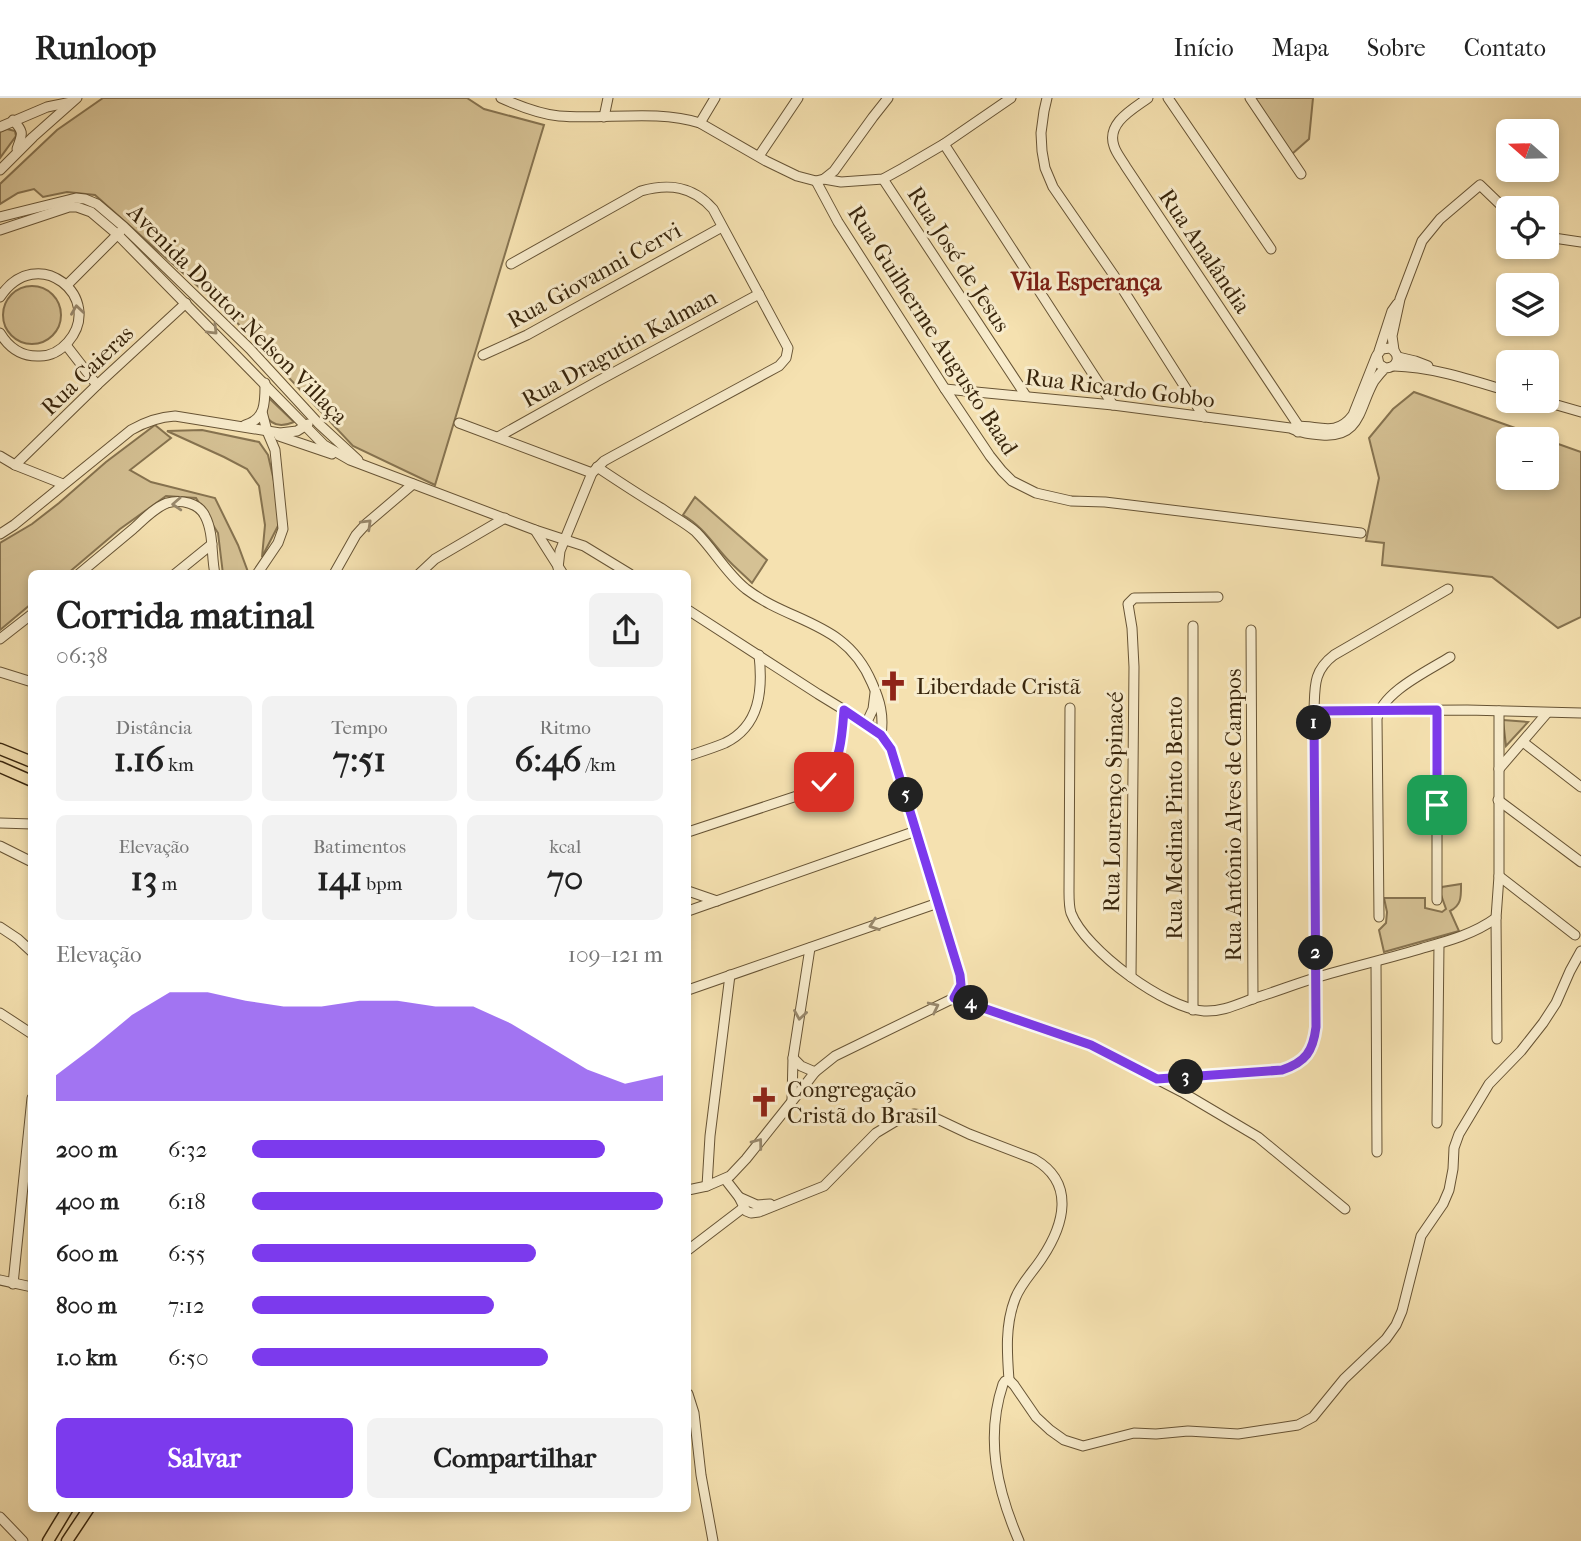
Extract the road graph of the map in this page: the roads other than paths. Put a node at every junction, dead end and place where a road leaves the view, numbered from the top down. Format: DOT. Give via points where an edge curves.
graph roads {
  1 [pos="501,98"];
  2 [pos="608,98"];
  3 [pos="715,98"];
  4 [pos="798,98"];
  5 [pos="888,98"];
  6 [pos="1011,98"];
  7 [pos="1047,98"];
  8 [pos="1149,98"];
  9 [pos="1168,98"];
  10 [pos="1250,98"];
  11 [pos="75,100"];
  12 [pos="604,117"];
  13 [pos="13,120"];
  14 [pos="700,122"];
  15 [pos="0,127"];
  16 [pos="944,144"];
  17 [pos="16,155"];
  18 [pos="759,156"];
  19 [pos="0,170"];
  20 [pos="1301,174"];
  21 [pos="883,179"];
  22 [pos="820,180"];
  23 [pos="1496,200"];
  24 [pos="0,217"];
  25 [pos="722,227"];
  26 [pos="0,230"];
  27 [pos="121,231"];
  28 [pos="1559,239"];
  29 [pos="1581,242"];
  30 [pos="1271,249"];
  31 [pos="512,264"];
  32 [pos="4,283"];
  33 [pos="67,285"];
  34 [pos="759,294"];
  35 [pos="0,297"];
  36 [pos="1399,299"];
  37 [pos="186,303"];
  38 [pos="0,333"];
  39 [pos="66,345"];
  40 [pos="3,346"];
  41 [pos="1378,354"];
  42 [pos="483,355"];
  43 [pos="1392,360"];
  44 [pos="265,383"];
  45 [pos="97,385"];
  46 [pos="1496,388"];
  47 [pos="945,389"];
  48 [pos="1026,396"];
  49 [pos="1113,405"];
  50 [pos="1559,405"];
  51 [pos="1581,411"];
  52 [pos="262,412"];
  53 [pos="313,417"];
  54 [pos="1203,417"];
  55 [pos="459,422"];
  56 [pos="1351,423"];
  57 [pos="240,426"];
  58 [pos="305,426"];
  59 [pos="323,428"];
  60 [pos="1295,428"];
  61 [pos="267,431"];
  62 [pos="498,437"];
  63 [pos="283,438"];
  64 [pos="298,443"];
  65 [pos="324,445"];
  66 [pos="275,450"];
  67 [pos="0,456"];
  68 [pos="350,460"];
  69 [pos="362,464"];
  70 [pos="15,465"];
  71 [pos="595,470"];
  72 [pos="63,484"];
  73 [pos="413,484"];
  74 [pos="505,518"];
  75 [pos="535,530"];
  76 [pos="1362,533"];
  77 [pos="0,534"];
  78 [pos="565,539"];
  79 [pos="212,544"];
  80 [pos="84,570"];
  81 [pos="180,570"];
  82 [pos="215,570"];
  83 [pos="260,570"];
  84 [pos="336,570"];
  85 [pos="423,570"];
  86 [pos="560,570"];
  87 [pos="561,570"];
  88 [pos="624,570"];
  89 [pos="1448,589"];
  90 [pos="1218,597"];
  91 [pos="691,612"];
  92 [pos="28,617"];
  93 [pos="1193,626"];
  94 [pos="1251,630"];
  95 [pos="0,639"];
  96 [pos="759,655"];
  97 [pos="1450,657"];
  98 [pos="0,672"];
  99 [pos="28,681"];
  100 [pos="874,688"];
  101 [pos="1070,708"];
  102 [pos="844,710"];
  103 [pos="1437,710"];
  104 [pos="1314,711"];
  105 [pos="1499,711"];
  106 [pos="1379,712"];
  107 [pos="1547,713"];
  108 [pos="1581,713"];
  109 [pos="866,724"];
  110 [pos="881,735"];
  111 [pos="1523,742"];
  112 [pos="0,749"];
  113 [pos="691,755"];
  114 [pos="28,760"];
  115 [pos="0,767"];
  116 [pos="1499,769"];
  117 [pos="28,779"];
  118 [pos="1581,787"];
  119 [pos="1498,800"];
  120 [pos="0,823"];
  121 [pos="28,824"];
  122 [pos="691,831"];
  123 [pos="916,831"];
  124 [pos="0,846"];
  125 [pos="28,860"];
  126 [pos="1581,862"];
  127 [pos="1499,876"];
  128 [pos="691,892"];
  129 [pos="1437,900"];
  130 [pos="717,901"];
  131 [pos="938,903"];
  132 [pos="691,910"];
  133 [pos="1379,917"];
  134 [pos="1496,918"];
  135 [pos="0,927"];
  136 [pos="1575,934"];
  137 [pos="1439,944"];
  138 [pos="28,948"];
  139 [pos="810,948"];
  140 [pos="1581,951"];
  141 [pos="1376,962"];
  142 [pos="730,975"];
  143 [pos="1131,977"];
  144 [pos="1316,978"];
  145 [pos="691,989"];
  146 [pos="954,998"];
  147 [pos="1253,999"];
  148 [pos="1193,1010"];
  149 [pos="0,1013"];
  150 [pos="28,1031"];
  151 [pos="1497,1039"];
  152 [pos="793,1058"];
  153 [pos="816,1072"];
  154 [pos="1157,1079"];
  155 [pos="792,1100"];
  156 [pos="1437,1123"];
  157 [pos="28,1138"];
  158 [pos="1377,1152"];
  159 [pos="725,1180"];
  160 [pos="707,1186"];
  161 [pos="691,1189"];
  162 [pos="739,1197"];
  163 [pos="787,1201"];
  164 [pos="743,1208"];
  165 [pos="1345,1209"];
  166 [pos="28,1217"];
  167 [pos="20,1218"];
  168 [pos="691,1248"];
  169 [pos="0,1280"];
  170 [pos="13,1284"];
  171 [pos="28,1286"];
  172 [pos="1009,1380"];
  173 [pos="691,1404"];
  174 [pos="66,1512"];
  175 [pos="74,1512"];
  176 [pos="86,1512"];
  177 [pos="0,1517"];
  178 [pos="76,1526"];
  179 [pos="17,1539"];
  180 [pos="48,1541"];
  181 [pos="67,1541"];
  182 [pos="713,1541"];
  183 [pos="1019,1541"];
  1 -- 12 [label="street" via="557,116"];
  2 -- 12 [label="street"];
  3 -- 14 [label="street"];
  4 -- 18 [label="street"];
  5 -- 22 [label="street" via="844,160"];
  6 -- 16 [label="street"];
  7 -- 54 [label="street" via="1042,151 1053,187"];
  8 -- 60 [label="street, Rua Analândia" via="1118,121 1114,146"];
  9 -- 30 [label="street"];
  10 -- 20 [label="street"];
  11 -- 13 [label="street"];
  11 -- 17 [label="street"];
  12 -- 14 [label="street"];
  13 -- 15 [label="street"];
  13 -- 17 [label="street" via="22,136"];
  14 -- 18 [label="street"];
  16 -- 21 [label="street"];
  16 -- 49 [label="street"];
  17 -- 19 [label="street"];
  18 -- 22 [label="street" via="797,176"];
  21 -- 22 [label="street"];
  21 -- 48 [label="street, Rua José de Jesus"];
  22 -- 47 [label="street, Rua Guilherme Augusto Baad" via="833,214"];
  23 -- 36 [label="street" via="1480,185 1450,209 1417,253"];
  24 -- 27 [label="street, Avenida Doutor Nelson Villaça" via="85,199 102,207"];
  25 -- 31 [label="street" via="713,209 696,194 656,187 641,191"];
  25 -- 34 [label="street"];
  25 -- 42 [label="street, Rua Giovanni Cervi"];
  26 -- 27 [label="street, Avenida Doutor Nelson Villaça" via="77,207"];
  27 -- 33 [label="street"];
  27 -- 37 [label="street, Avenida Doutor Nelson Villaça"];
  27 -- 53 [label="street, Avenida Doutor Nelson Villaça" via="250,349"];
  28 -- 29 [label="street"];
  32 -- 33 [label="street" via="44,274"];
  32 -- 35 [label="street"];
  39 -- 33 [label="street, one-way" via="79,322 75,296"];
  34 -- 62 [label="street, Rua Dragutin Kalman"];
  34 -- 71 [label="street" via="788,348 784,361"];
  36 -- 41 [label="street"];
  36 -- 43 [label="street"];
  37 -- 44 [label="street, Avenida Doutor Nelson Villaça, one-way"];
  37 -- 45 [label="street, Rua Caieras"];
  38 -- 40 [label="street"];
  39 -- 40 [label="street" via="42,356"];
  39 -- 45 [label="street"];
  41 -- 43 [label="street" via="1378,364"];
  41 -- 43 [label="street" via="1386,347"];
  41 -- 56 [label="street"];
  43 -- 46 [label="street"];
  43 -- 56 [label="street" via="1374,380 1362,411"];
  44 -- 52 [label="street"];
  44 -- 58 [label="street, Avenida Doutor Nelson Villaça"];
  45 -- 70 [label="street, Rua Caieras"];
  47 -- 48 [label="street, Rua Ricardo Gobbo"];
  47 -- 76 [label="street, Rua Guilherme Augusto Baad" via="1002,471 1036,493 1071,501"];
  48 -- 49 [label="street, Rua Ricardo Gobbo"];
  49 -- 54 [label="street, Rua Ricardo Gobbo"];
  50 -- 51 [label="street"];
  52 -- 57 [label="street" via="255,422"];
  52 -- 61 [label="street"];
  53 -- 58 [label="street"];
  53 -- 59 [label="street, Avenida Doutor Nelson Villaça"];
  54 -- 60 [label="street, Rua Ricardo Gobbo"];
  55 -- 62 [label="street"];
  56 -- 60 [label="street, Rua Ricardo Gobbo" via="1338,435"];
  57 -- 61 [label="street"];
  57 -- 72 [label="street" via="159,417 131,430"];
  58 -- 61 [label="street" via="287,433"];
  58 -- 65 [label="street, Avenida Doutor Nelson Villaça"];
  59 -- 65 [label="street"];
  59 -- 69 [label="street, Avenida Doutor Nelson Villaça"];
  61 -- 63 [label="street"];
  61 -- 66 [label="street"];
  62 -- 71 [label="street"];
  63 -- 64 [label="street"];
  63 -- 66 [label="street"];
  64 -- 65 [label="street"];
  64 -- 68 [label="street"];
  65 -- 68 [label="street, Avenida Doutor Nelson Villaça"];
  66 -- 83 [label="street" via="282,529"];
  67 -- 70 [label="street"];
  68 -- 69 [label="street, Avenida Doutor Nelson Villaça"];
  69 -- 73 [label="street, Avenida Doutor Nelson Villaça"];
  70 -- 72 [label="street"];
  71 -- 78 [label="street"];
  71 -- 100 [label="street" via="690,527 746,588 836,636 857,656"];
  72 -- 77 [label="street"];
  73 -- 74 [label="street, Avenida Doutor Nelson Villaça"];
  84 -- 73 [label="street, one-way" via="356,535"];
  74 -- 75 [label="street, Avenida Doutor Nelson Villaça"];
  74 -- 85 [label="street"];
  75 -- 78 [label="street, Avenida Doutor Nelson Villaça"];
  75 -- 86 [label="street"];
  78 -- 87 [label="street" via="559,555"];
  78 -- 88 [label="street, Avenida Doutor Nelson Villaça"];
  79 -- 80 [label="street, one-way" via="204,513 193,504 176,501 151,513"];
  79 -- 81 [label="street"];
  79 -- 82 [label="street"];
  89 -- 104 [label="street" via="1325,662 1315,685"];
  90 -- 143 [label="street, Rua Lourenço Spinacé" via="1134,598 1127,607 1134,667"];
  91 -- 96 [label="street"];
  92 -- 95 [label="street"];
  93 -- 148 [label="street, Rua Medina Pinto Bento"];
  94 -- 147 [label="street, Rua Antônio Alves de Campos"];
  96 -- 102 [label="street"];
  96 -- 113 [label="street" via="760,698 751,719 727,742"];
  97 -- 106 [label="street" via="1391,695"];
  98 -- 99 [label="street"];
  100 -- 109 [label="street" via="873,709"];
  100 -- 110 [label="street" via="883,713"];
  101 -- 143 [label="street" via="1071,913 1095,946"];
  102 -- 109 [label="street"];
  102 -- 122 [label="street" via="840,749 824,782 806,793"];
  103 -- 105 [label="street"];
  103 -- 106 [label="street"];
  103 -- 129 [label="street"];
  104 -- 106 [label="street"];
  104 -- 144 [label="street"];
  105 -- 107 [label="street"];
  105 -- 116 [label="street"];
  106 -- 133 [label="street"];
  107 -- 108 [label="street"];
  107 -- 111 [label="street"];
  109 -- 110 [label="street"];
  110 -- 123 [label="street" via="891,749"];
  111 -- 116 [label="street"];
  111 -- 118 [label="street"];
  112 -- 114 [label="main road"];
  115 -- 117 [label="main road"];
  116 -- 119 [label="street"];
  119 -- 126 [label="street"];
  119 -- 127 [label="street"];
  120 -- 121 [label="street"];
  123 -- 130 [label="street"];
  123 -- 131 [label="street"];
  124 -- 125 [label="street"];
  127 -- 134 [label="street"];
  127 -- 136 [label="street"];
  128 -- 130 [label="street"];
  130 -- 132 [label="street"];
  131 -- 139 [label="street, one-way"];
  131 -- 146 [label="street" via="961,980"];
  134 -- 137 [label="street" via="1476,931"];
  134 -- 151 [label="street"];
  135 -- 138 [label="street"];
  137 -- 141 [label="street"];
  137 -- 156 [label="street"];
  139 -- 142 [label="street"];
  139 -- 152 [label="street, one-way"];
  140 -- 172 [label="street" via="1543,1023 1489,1083 1459,1134 1446,1198 1421,1236 1396,1325 1312,1417 1298,1425 1238,1434 1134,1433 1083,1446 1050,1430"];
  141 -- 144 [label="street"];
  141 -- 158 [label="street"];
  142 -- 145 [label="street"];
  142 -- 160 [label="street"];
  143 -- 148 [label="street"];
  144 -- 147 [label="street"];
  144 -- 154 [label="street" via="1314,1039 1303,1060 1292,1067"];
  153 -- 146 [label="street, one-way" via="842,1052"];
  146 -- 154 [label="street" via="1091,1045"];
  147 -- 148 [label="street" via="1223,1010"];
  149 -- 150 [label="street"];
  152 -- 153 [label="street"];
  152 -- 155 [label="street"];
  153 -- 155 [label="street"];
  154 -- 165 [label="street" via="1258,1137"];
  159 -- 155 [label="street, one-way"];
  157 -- 167 [label="street"];
  159 -- 160 [label="street"];
  159 -- 162 [label="street"];
  160 -- 161 [label="street"];
  162 -- 163 [label="street" via="757,1205"];
  162 -- 164 [label="street"];
  163 -- 164 [label="street" via="754,1213"];
  163 -- 172 [label="street" via="824,1186 876,1133 914,1114 931,1116 1044,1165 1059,1185 1063,1207 1046,1252 1014,1300 1007,1343"];
  164 -- 168 [label="street"];
  166 -- 167 [label="street"];
  167 -- 170 [label="street"];
  169 -- 170 [label="street"];
  170 -- 171 [label="street"];
  172 -- 183 [label="street" via="999,1396 993,1439 1002,1494"];
  173 -- 182 [label="street"];
  174 -- 180 [label="main road"];
  175 -- 178 [label="main road"];
  176 -- 178 [label="main road"];
  177 -- 179 [label="street"];
  178 -- 181 [label="main road"];
}
